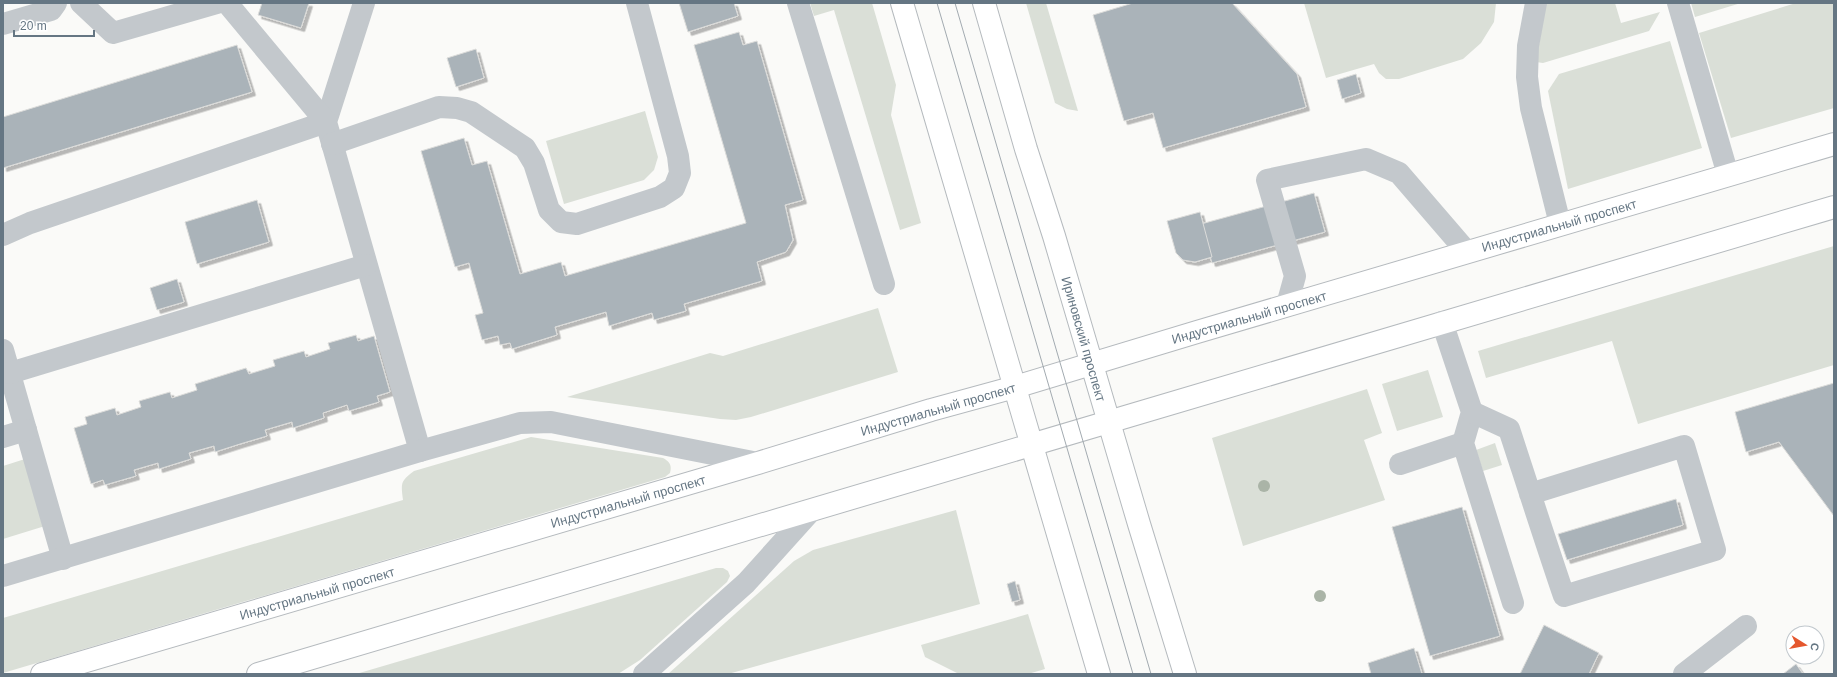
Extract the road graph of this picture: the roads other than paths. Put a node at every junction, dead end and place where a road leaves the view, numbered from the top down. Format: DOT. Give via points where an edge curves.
graph roads {
  1 [pos="56,3"];
  2 [pos="81,3"];
  3 [pos="217,3"];
  4 [pos="227,3"];
  5 [pos="364,3"];
  6 [pos="637,3"];
  7 [pos="798,3"];
  8 [pos="902,3"];
  9 [pos="984,3"];
  10 [pos="1536,3"];
  11 [pos="1678,3"];
  12 [pos="3,24"];
  13 [pos="326,122"];
  14 [pos="332,144"];
  15 [pos="1834,144"];
  16 [pos="1728,175"];
  17 [pos="1834,207"];
  18 [pos="1560,224"];
  19 [pos="3,235"];
  20 [pos="1467,252"];
  21 [pos="366,265"];
  22 [pos="884,284"];
  23 [pos="1287,305"];
  24 [pos="1442,322"];
  25 [pos="3,350"];
  26 [pos="1091,365"];
  27 [pos="10,373"];
  28 [pos="1015,387"];
  29 [pos="1472,412"];
  30 [pos="1108,421"];
  31 [pos="26,430"];
  32 [pos="3,437"];
  33 [pos="1463,443"];
  34 [pos="1032,444"];
  35 [pos="420,451"];
  36 [pos="758,463"];
  37 [pos="1400,464"];
  38 [pos="1530,494"];
  39 [pos="811,511"];
  40 [pos="63,559"];
  41 [pos="3,576"];
  42 [pos="1513,603"];
  43 [pos="1746,626"];
  44 [pos="42,674"];
  45 [pos="258,674"];
  46 [pos="644,674"];
  47 [pos="1099,674"];
  48 [pos="1185,674"];
  49 [pos="1684,674"];
  1 -- 12 [label="street" via="51,10"];
  2 -- 3 [label="street" via="113,33"];
  4 -- 13 [label="street"];
  5 -- 13 [label="street"];
  6 -- 14 [label="street" via="678,156 680,173 674,188 660,197 578,224 561,222 548,210 534,163 525,148 471,112 456,108 439,108"];
  7 -- 22 [label="street"];
  8 -- 28 [label="main road"];
  9 -- 26 [label="main road, Ириновский проспект"];
  10 -- 18 [label="street" via="1528,46 1526,77 1530,108"];
  11 -- 16 [label="street"];
  13 -- 14 [label="street"];
  13 -- 19 [label="street"];
  14 -- 21 [label="street"];
  15 -- 16 [label="main road, Индустриальный проспект"];
  16 -- 18 [label="main road, Индустриальный проспект"];
  17 -- 24 [label="main road"];
  18 -- 20 [label="main road, Индустриальный проспект"];
  20 -- 23 [label="main road, Индустриальный проспект"];
  20 -- 23 [label="street" via="1399,173 1366,159 1267,180 1295,276"];
  21 -- 27 [label="street"];
  21 -- 35 [label="street"];
  23 -- 26 [label="main road, Индустриальный проспект"];
  24 -- 29 [label="street"];
  24 -- 30 [label="main road"];
  25 -- 27 [label="street"];
  26 -- 28 [label="main road, Индустриальный проспект"];
  26 -- 30 [label="main road, Ириновский проспект"];
  27 -- 31 [label="street"];
  28 -- 34 [label="main road"];
  28 -- 36 [label="main road, Индустриальный проспект"];
  29 -- 33 [label="street"];
  29 -- 38 [label="street" via="1508,429"];
  30 -- 34 [label="main road"];
  30 -- 48 [label="main road, Ириновский проспект"];
  31 -- 32 [label="street"];
  31 -- 40 [label="street"];
  33 -- 37 [label="street"];
  33 -- 42 [label="street"];
  34 -- 39 [label="main road"];
  34 -- 47 [label="main road"];
  35 -- 36 [label="street" via="520,423 551,422"];
  35 -- 40 [label="street"];
  36 -- 44 [label="main road, Индустриальный проспект"];
  38 -- 38 [label="street" via="1564,596 1715,550 1684,446"];
  39 -- 45 [label="main road"];
  39 -- 46 [label="street" via="746,583"];
  40 -- 41 [label="street"];
  43 -- 49 [label="street"];
}
